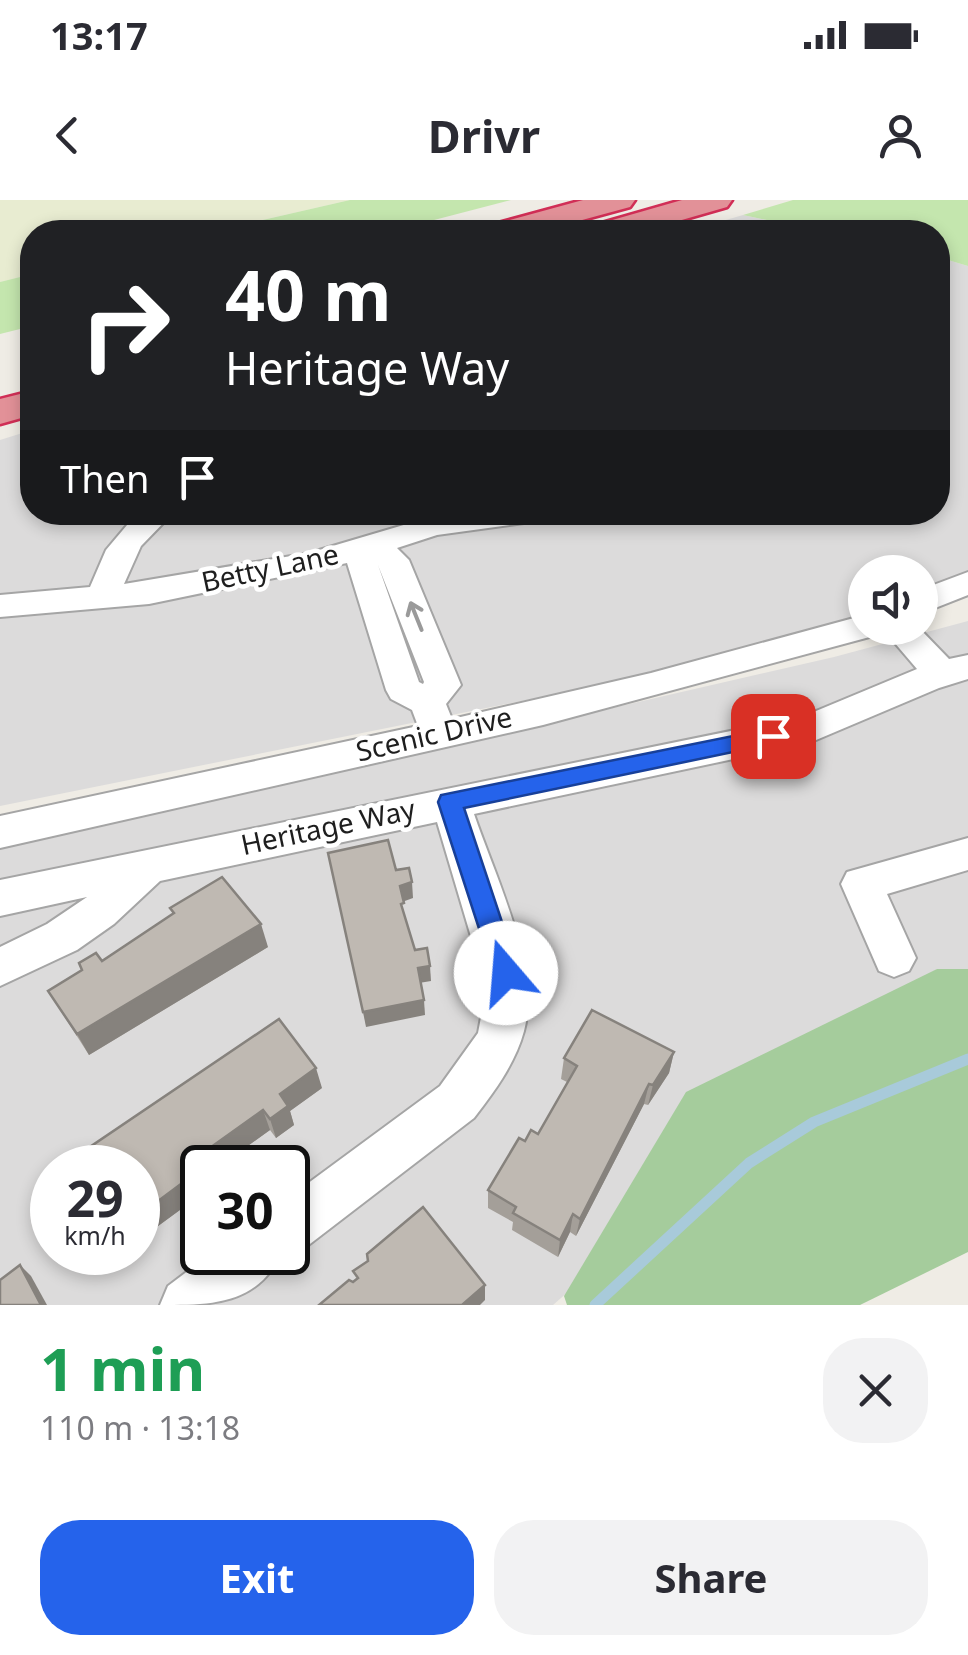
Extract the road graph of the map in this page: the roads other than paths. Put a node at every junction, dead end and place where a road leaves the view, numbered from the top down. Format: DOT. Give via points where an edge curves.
graph roads {
  1 [pos="619,200"];
  2 [pos="716,200"];
  3 [pos="546,220"];
  4 [pos="648,220"];
  5 [pos="146,525"];
  6 [pos="441,525"];
  7 [pos="370,544"];
  8 [pos="968,582"];
  9 [pos="938,595"];
  10 [pos="104,599"];
  11 [pos="0,606"];
  12 [pos="968,611"];
  13 [pos="938,615"];
  14 [pos="848,632"];
  15 [pos="922,645"];
  16 [pos="955,670"];
  17 [pos="433,718"];
  18 [pos="450,802"];
  19 [pos="0,832"];
  20 [pos="968,854"];
  21 [pos="150,866"];
  22 [pos="0,898"];
  23 [pos="894,958"];
  24 [pos="0,967"];
  25 [pos="310,1212"];
  26 [pos="226,1275"];
  27 [pos="187,1305"];
  1 -- 3 [label="highway"];
  2 -- 4 [label="highway"];
  5 -- 10 [label="street" via="123,548"];
  6 -- 7 [label="street, Betty Lane"];
  7 -- 10 [label="street, Betty Lane" via="312,563"];
  7 -- 17 [label="street" via="394,560 443,685"];
  8 -- 9 [label="street"];
  10 -- 11 [label="street, Betty Lane"];
  12 -- 13 [label="street"];
  14 -- 17 [label="street, Scenic Drive"];
  15 -- 16 [label="street"];
  16 -- 18 [label="street, Heritage Way" via="808,729"];
  17 -- 19 [label="street, Scenic Drive"];
  18 -- 21 [label="street, Heritage Way"];
  18 -- 25 [label="street" via="506,973 507,1010 497,1045 457,1102"];
  20 -- 23 [label="street" via="862,884"];
  21 -- 22 [label="street, Heritage Way"];
  21 -- 24 [label="street" via="110,906"];
  26 -- 27 [label="street"];
}
